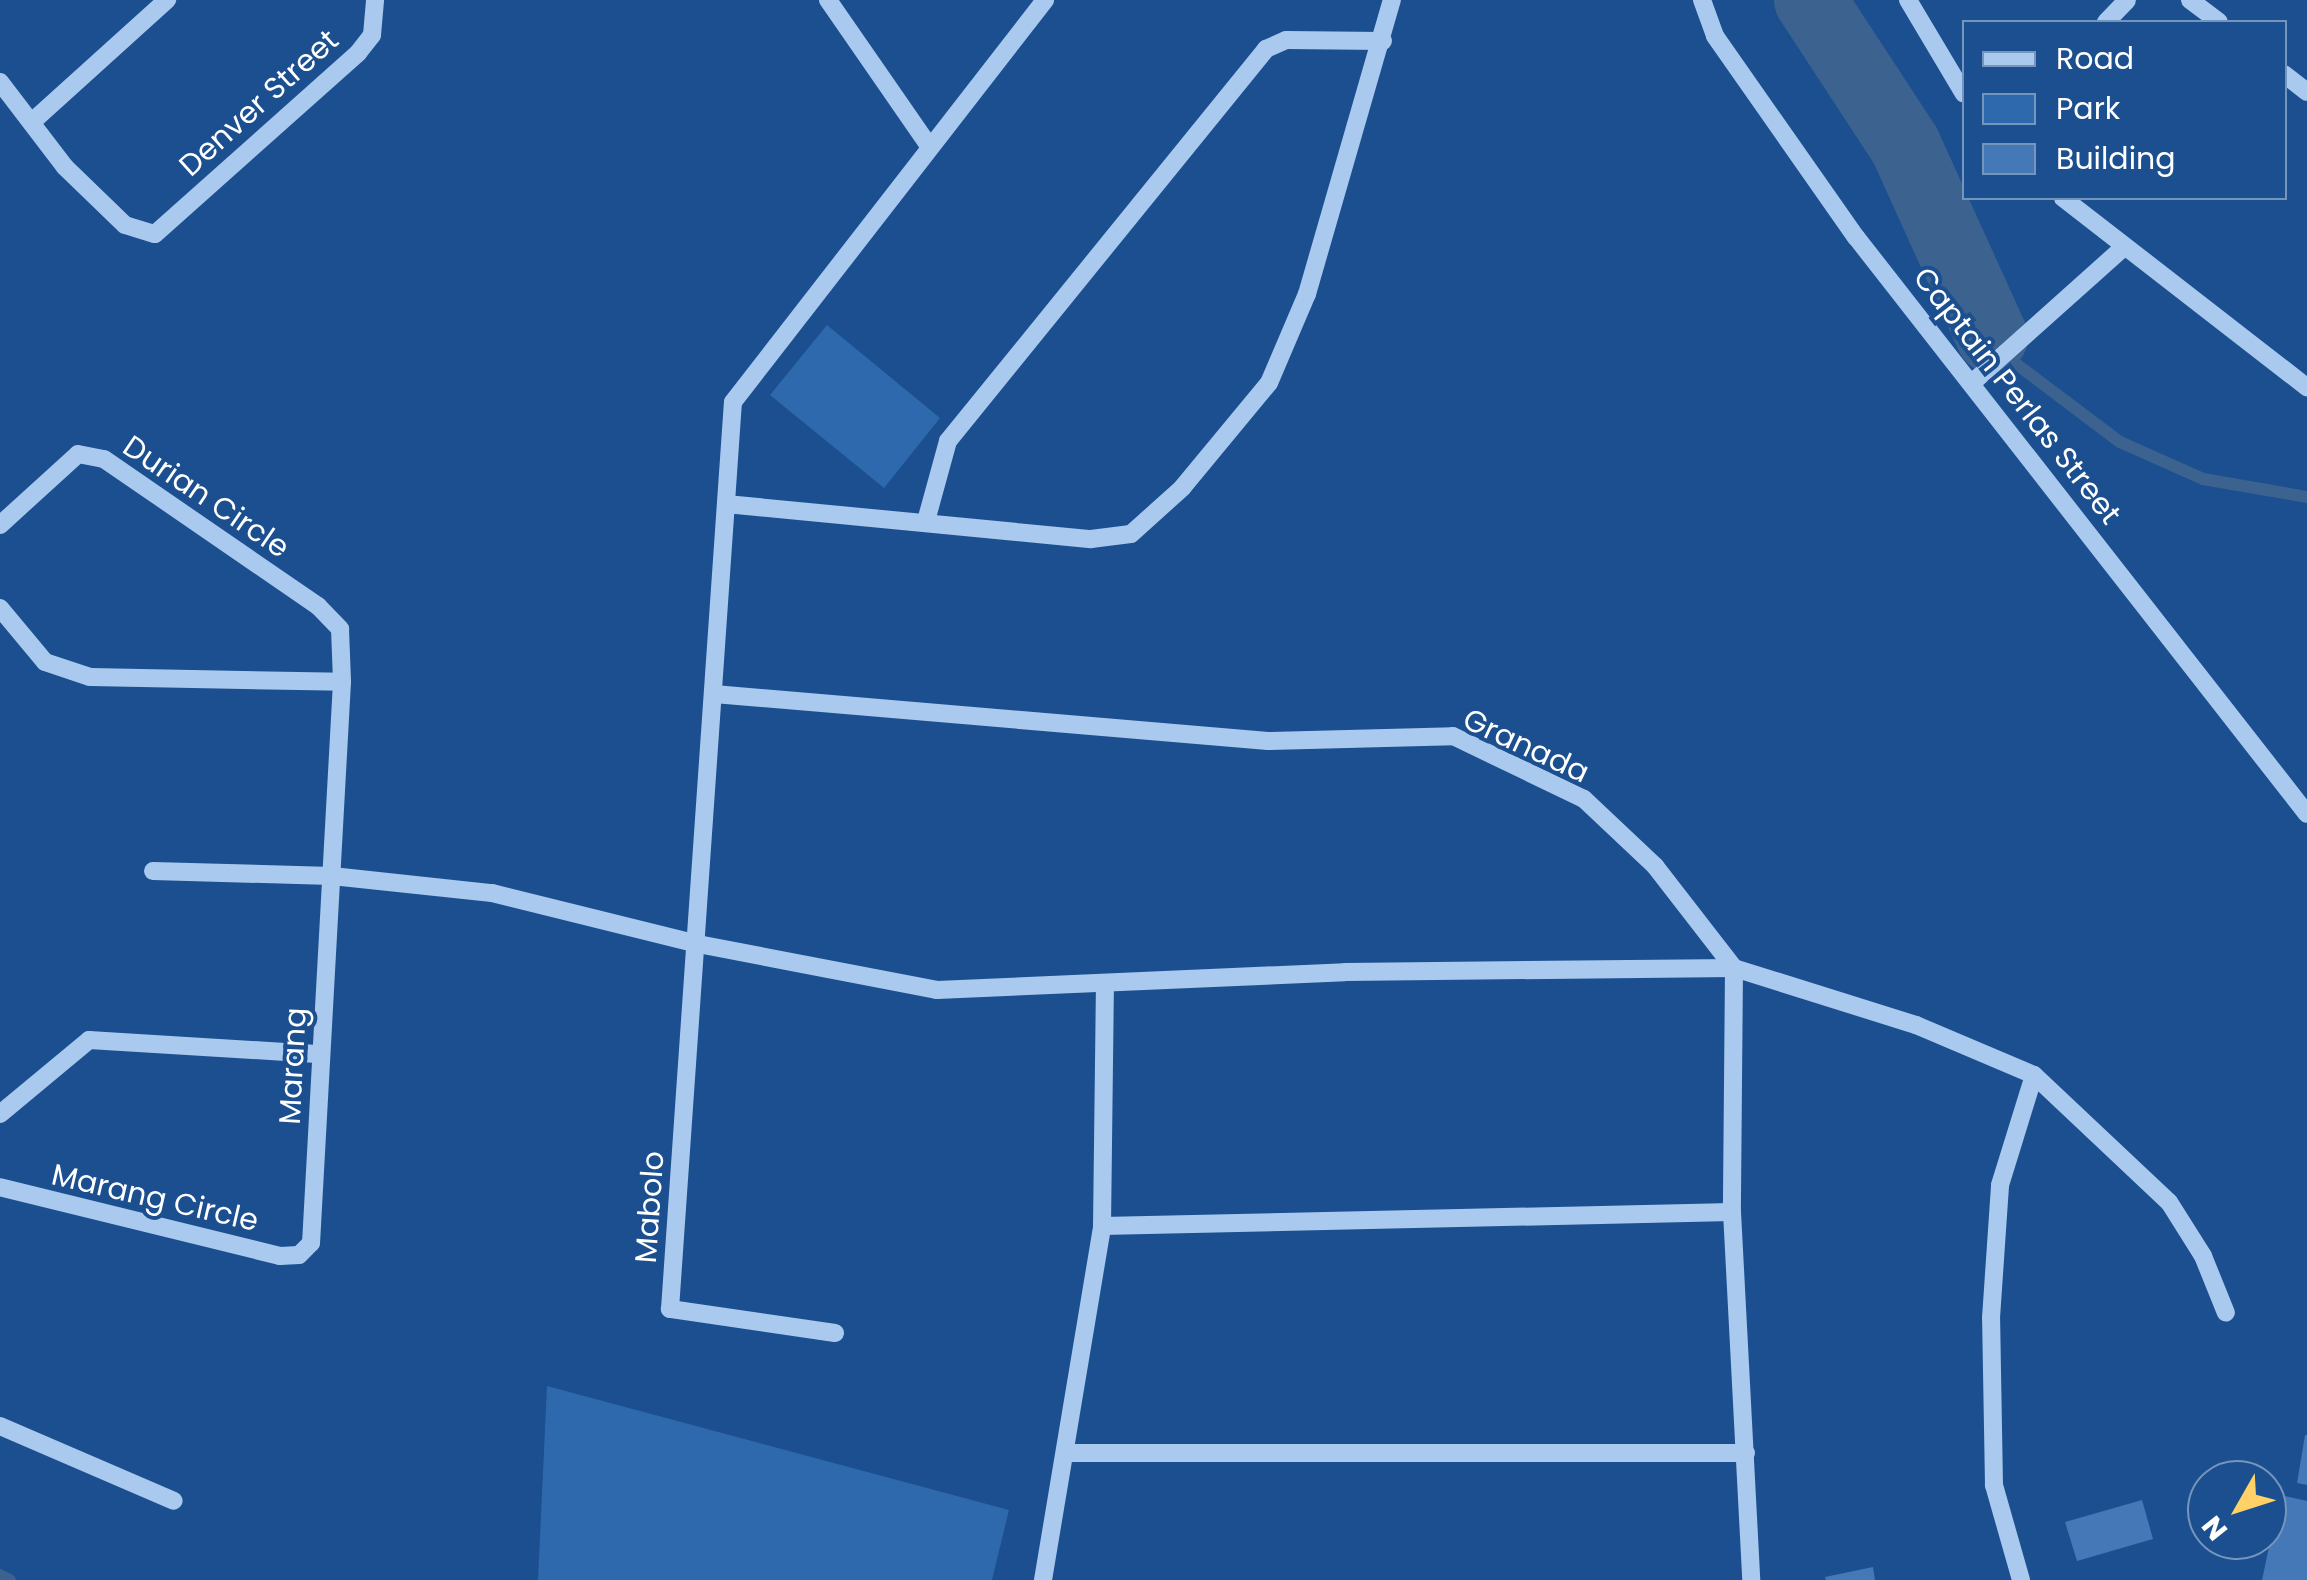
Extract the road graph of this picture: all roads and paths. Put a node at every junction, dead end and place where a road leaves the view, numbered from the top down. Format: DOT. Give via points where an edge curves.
graph roads {
  1 [pos="167,0"];
  2 [pos="375,0"];
  3 [pos="828,0"];
  4 [pos="1045,0"];
  5 [pos="1392,0"];
  6 [pos="1702,0"];
  7 [pos="1908,0"];
  8 [pos="2127,0"];
  9 [pos="2190,0"];
  10 [pos="2108,20"];
  11 [pos="2216,20"];
  12 [pos="1383,40"];
  13 [pos="2287,76"];
  14 [pos="0,82"];
  15 [pos="1962,91"];
  16 [pos="2307,92"];
  17 [pos="33,122"];
  18 [pos="929,146"];
  19 [pos="2065,200"];
  20 [pos="2124,247"];
  21 [pos="1973,382"];
  22 [pos="2307,387"];
  23 [pos="726,504"];
  24 [pos="926,521"];
  25 [pos="0,525"];
  26 [pos="0,608"];
  27 [pos="342,682"];
  28 [pos="714,694"];
  29 [pos="2307,814"];
  30 [pos="153,871"];
  31 [pos="332,876"];
  32 [pos="698,944"];
  33 [pos="1734,968"];
  34 [pos="1105,987"];
  35 [pos="320,1054"];
  36 [pos="2034,1074"];
  37 [pos="0,1114"];
  38 [pos="0,1187"];
  39 [pos="1732,1212"];
  40 [pos="1102,1226"];
  41 [pos="299,1255"];
  42 [pos="2226,1314"];
  43 [pos="835,1333"];
  44 [pos="0,1426"];
  45 [pos="1069,1453"];
  46 [pos="1746,1453"];
  47 [pos="174,1501"];
  48 [pos="1043,1580"];
  49 [pos="1751,1580"];
  50 [pos="2021,1580"];
  1 -- 17 [label="street"];
  2 -- 17 [label="street, Denver Street" via="372,36 358,53 155,234 125,225 65,167"];
  3 -- 18 [label="street"];
  4 -- 18 [label="street"];
  5 -- 12 [label="street"];
  6 -- 21 [label="street, Captain Perlas Street" via="1714,36 1856,237"];
  7 -- 15 [label="street"];
  8 -- 10 [label="street"];
  9 -- 11 [label="street"];
  12 -- 24 [label="street" via="1286,40 1266,49 948,442"];
  12 -- 24 [label="street" via="1307,294 1268,383 1182,488 1131,534 1090,538"];
  13 -- 16 [label="street"];
  14 -- 17 [label="street"];
  18 -- 23 [label="street" via="740,388"];
  19 -- 20 [label="street"];
  20 -- 21 [label="street"];
  20 -- 22 [label="street"];
  21 -- 29 [label="street, Captain Perlas Street"];
  23 -- 24 [label="street"];
  23 -- 28 [label="street"];
  25 -- 27 [label="street, Durian Circle" via="78,454 104,459 318,606 340,628"];
  26 -- 27 [label="street" via="46,662 90,676"];
  27 -- 31 [label="street, Durian Circle"];
  28 -- 32 [label="street"];
  28 -- 33 [label="street, Granada" via="1268,740 1453,736 1584,799 1655,866"];
  30 -- 31 [label="street"];
  31 -- 32 [label="street" via="492,893"];
  31 -- 35 [label="street, Marang"];
  32 -- 34 [label="street" via="937,990"];
  32 -- 43 [label="street, Mabolo" via="670,1309"];
  33 -- 34 [label="street" via="1346,972"];
  33 -- 36 [label="street" via="1916,1025"];
  33 -- 39 [label="street"];
  34 -- 40 [label="street"];
  35 -- 37 [label="street" via="89,1040"];
  35 -- 41 [label="street, Marang" via="311,1243"];
  36 -- 42 [label="street" via="2169,1202 2203,1256"];
  36 -- 50 [label="street" via="2000,1186 1991,1318 1994,1484"];
  38 -- 41 [label="street, Marang Circle"];
  39 -- 40 [label="street"];
  39 -- 46 [label="street"];
  40 -- 45 [label="street"];
  44 -- 47 [label="street"];
  45 -- 46 [label="street"];
  45 -- 48 [label="street"];
  46 -- 49 [label="street"];
}
